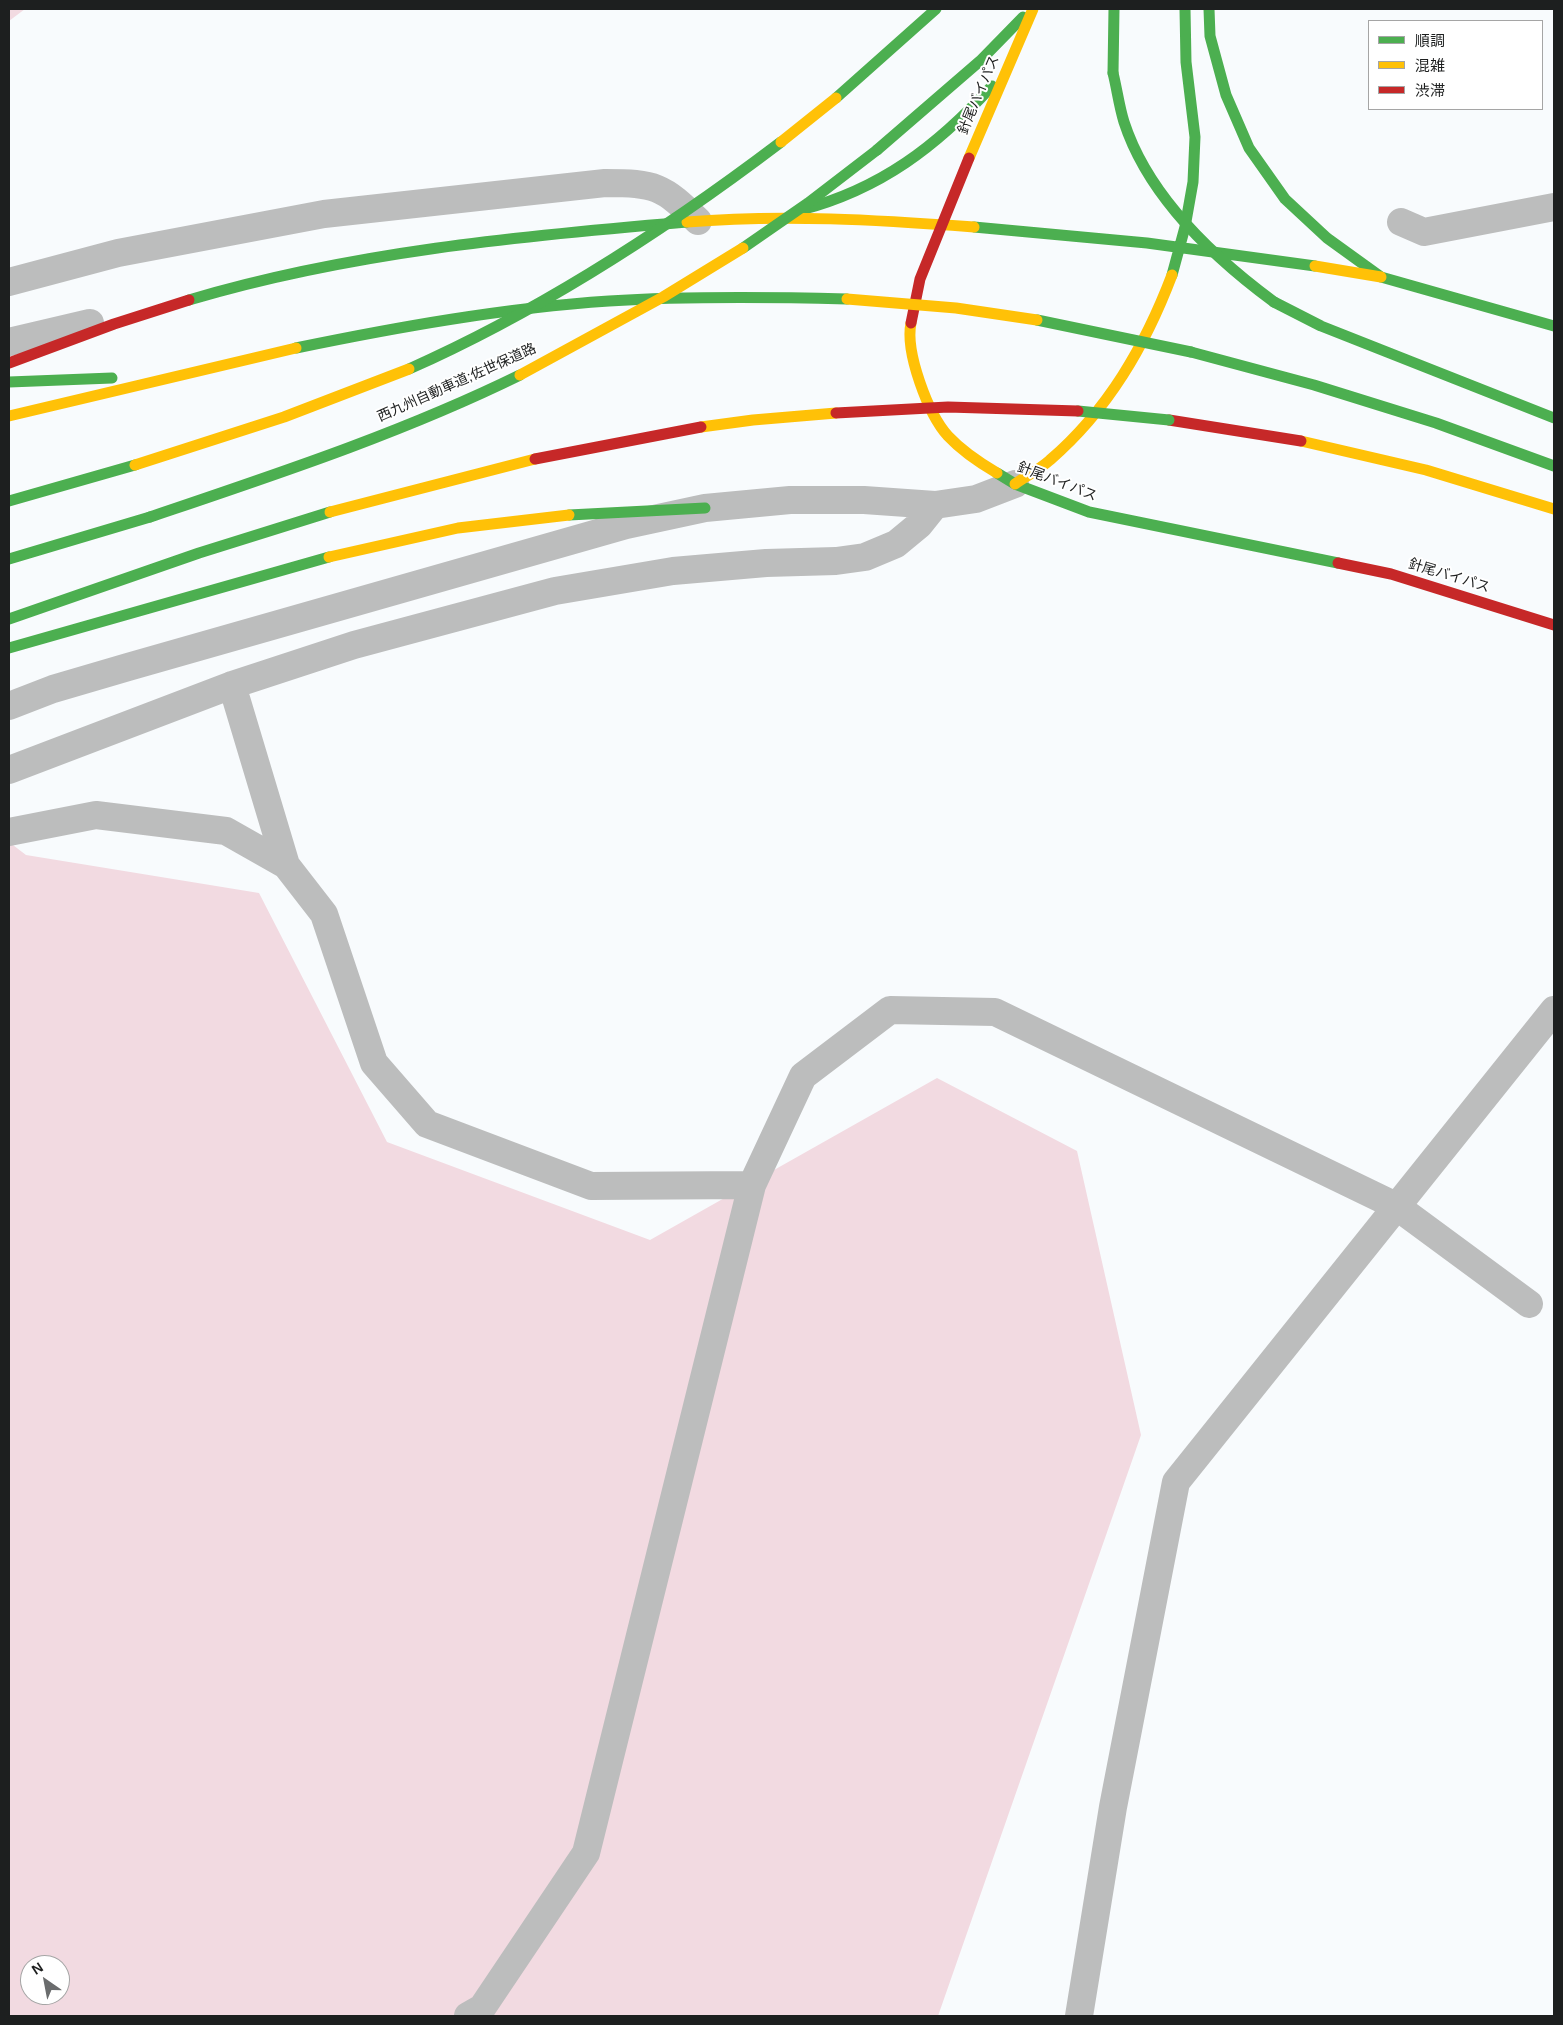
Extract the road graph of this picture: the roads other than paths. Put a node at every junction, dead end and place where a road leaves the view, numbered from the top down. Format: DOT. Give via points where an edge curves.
graph roads {
  1 [pos="936,9"];
  2 [pos="1032,9"];
  3 [pos="1114,9"];
  4 [pos="1186,9"];
  5 [pos="1209,9"];
  6 [pos="1007,69"];
  7 [pos="1554,208"];
  8 [pos="765,217"];
  9 [pos="698,221"];
  10 [pos="1401,222"];
  11 [pos="941,223"];
  12 [pos="1180,246"];
  13 [pos="1381,277"];
  14 [pos="9,282"];
  15 [pos="219,292"];
  16 [pos="1554,326"];
  17 [pos="9,342"];
  18 [pos="231,361"];
  19 [pos="9,363"];
  20 [pos="9,382"];
  21 [pos="9,416"];
  22 [pos="1554,418"];
  23 [pos="1554,466"];
  24 [pos="1015,484"];
  25 [pos="9,501"];
  26 [pos="935,505"];
  27 [pos="705,508"];
  28 [pos="1554,509"];
  29 [pos="9,559"];
  30 [pos="9,619"];
  31 [pos="1554,625"];
  32 [pos="9,648"];
  33 [pos="232,685"];
  34 [pos="9,706"];
  35 [pos="9,770"];
  36 [pos="9,832"];
  37 [pos="286,865"];
  38 [pos="1554,1010"];
  39 [pos="752,1185"];
  40 [pos="1396,1206"];
  41 [pos="1529,1304"];
  42 [pos="468,2016"];
  43 [pos="1079,2016"];
  1 -- 25 [label="highway, bridge" via="870,70 796,131 646,238 502,323 430,360 344,396 250,429"];
  2 -- 6 [label="highway, 針尾バイパス"];
  2 -- 29 [label="highway, 西九州自動車道;佐世保道路, bridge" via="980,61 834,185 697,277 616,323 516,376 282,472 150,517"];
  3 -- 22 [label="highway, bridge" via="1113,73 1124,122 1144,165 1170,206 1199,241 1274,302 1320,326"];
  4 -- 12 [label="highway" via="1186,59 1195,135 1193,191"];
  5 -- 13 [label="highway" via="1210,36 1226,95 1249,148 1285,199 1327,238"];
  6 -- 8 [label="highway" via="971,109 901,166 861,190 824,206"];
  6 -- 11 [label="highway, 針尾バイパス"];
  7 -- 10 [label="street" via="1424,232"];
  8 -- 9 [label="highway"];
  8 -- 11 [label="highway"];
  9 -- 14 [label="street" via="672,195 642,183 605,183 324,214 118,253"];
  9 -- 15 [label="highway" via="550,232 437,248"];
  11 -- 12 [label="highway"];
  11 -- 24 [label="highway, 針尾バイパス" via="920,279 910,327 914,362 925,398 947,435 975,460"];
  12 -- 13 [label="highway" via="1308,263"];
  12 -- 24 [label="highway" via="1163,298 1135,359 1110,396 1049,461"];
  13 -- 16 [label="highway"];
  15 -- 17 [label="street"];
  15 -- 19 [label="highway"];
  18 -- 20 [label="highway" via="136,376"];
  18 -- 21 [label="highway"];
  18 -- 23 [label="highway, bridge" via="458,318 607,301 732,297 847,299 956,308 1061,324 1191,352 1436,423"];
  24 -- 26 [label="street" via="976,499"];
  24 -- 31 [label="highway, 針尾バイパス" via="1089,512 1391,574"];
  26 -- 27 [label="street" via="864,500 790,500"];
  26 -- 33 [label="street" via="919,525 896,544 865,557 672,571 555,591 354,645"];
  27 -- 32 [label="highway" via="579,513 424,534 343,553 82,630"];
  27 -- 34 [label="street" via="626,525 137,664"];
  28 -- 30 [label="highway, bridge" via="1426,470 1292,438 1169,420 1056,409 948,407 836,413 743,421 650,435 430,484 308,518"];
  33 -- 35 [label="street"];
  33 -- 37 [label="street"];
  36 -- 37 [label="street" via="96,815 226,831"];
  37 -- 39 [label="street" via="324,914 374,1063 427,1124 591,1186"];
  38 -- 40 [label="street"];
  39 -- 40 [label="street" via="803,1076 890,1010 995,1012"];
  39 -- 42 [label="street" via="586,1853 482,2008"];
  40 -- 41 [label="street"];
  40 -- 43 [label="street" via="1176,1482 1112,1807"];
}
